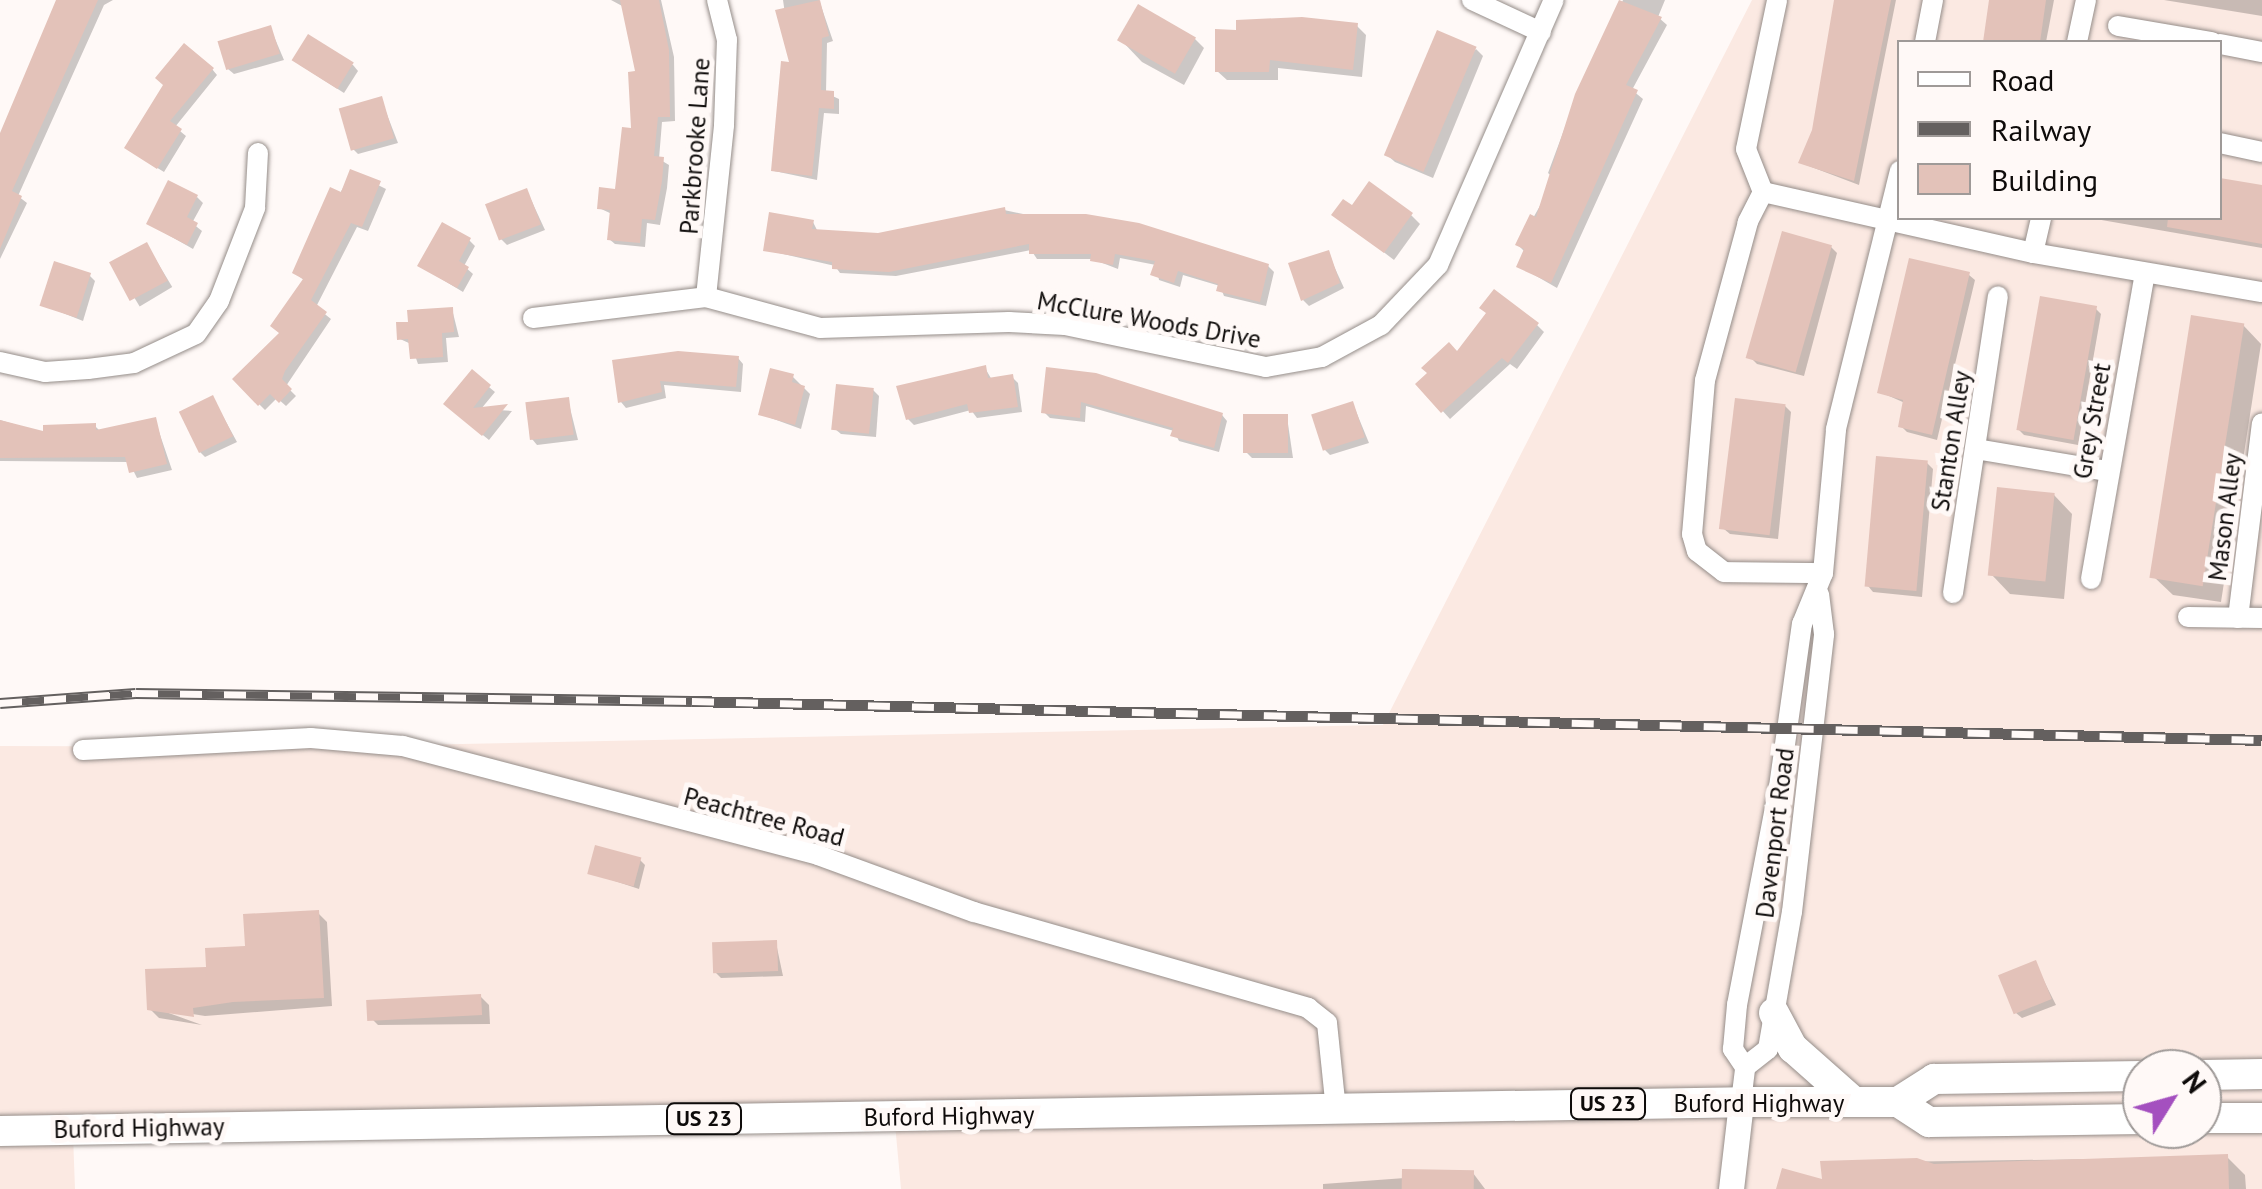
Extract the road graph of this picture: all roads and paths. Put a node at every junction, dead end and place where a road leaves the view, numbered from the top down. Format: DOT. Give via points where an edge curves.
graph roads {
  1 [pos="717,0"];
  2 [pos="1472,0"];
  3 [pos="1554,0"];
  4 [pos="1776,0"];
  5 [pos="1933,0"];
  6 [pos="2086,0"];
  7 [pos="2118,26"];
  8 [pos="1541,32"];
  9 [pos="1925,40"];
  10 [pos="2077,40"];
  11 [pos="2200,40"];
  12 [pos="2222,44"];
  13 [pos="2262,52"];
  14 [pos="2222,143"];
  15 [pos="2262,152"];
  16 [pos="258,153"];
  17 [pos="1897,184"];
  18 [pos="1763,192"];
  19 [pos="2041,220"];
  20 [pos="1889,222"];
  21 [pos="2034,253"];
  22 [pos="2145,274"];
  23 [pos="2262,292"];
  24 [pos="1998,296"];
  25 [pos="706,297"];
  26 [pos="534,318"];
  27 [pos="0,362"];
  28 [pos="2262,422"];
  29 [pos="1976,449"];
  30 [pos="2108,472"];
  31 [pos="2091,579"];
  32 [pos="1821,583"];
  33 [pos="1953,593"];
  34 [pos="2188,617"];
  35 [pos="2238,618"];
  36 [pos="2262,618"];
  37 [pos="83,750"];
  38 [pos="1774,1014"];
  39 [pos="1745,1067"];
  40 [pos="2262,1074"];
  41 [pos="2222,1075"];
  42 [pos="2122,1076"];
  43 [pos="1740,1102"];
  44 [pos="1854,1102"];
  45 [pos="1898,1102"];
  46 [pos="1336,1110"];
  47 [pos="2222,1118"];
  48 [pos="2262,1118"];
  49 [pos="2122,1119"];
  50 [pos="0,1131"];
  51 [pos="1730,1189"];
  1 -- 25 [label="street, Parkbrooke Lane" via="727,40 725,108"];
  2 -- 8 [label="street"];
  3 -- 8 [label="street, McClure Woods Drive"];
  4 -- 18 [label="street" via="1746,149"];
  5 -- 9 [label="street"];
  6 -- 10 [label="street"];
  7 -- 11 [label="street"];
  8 -- 25 [label="street, McClure Woods Drive" via="1438,265 1381,325 1322,357 1266,367 1065,325 820,328"];
  12 -- 13 [label="street"];
  14 -- 15 [label="street"];
  16 -- 27 [label="street" via="255,208 220,301 196,334 134,362 88,370 46,372"];
  17 -- 20 [label="street, Davenport Road"];
  18 -- 20 [label="street"];
  18 -- 32 [label="street" via="1748,222 1705,380 1692,534 1697,551 1724,572"];
  19 -- 21 [label="street"];
  20 -- 21 [label="street"];
  20 -- 32 [label="street, Davenport Road" via="1854,337 1836,429"];
  21 -- 22 [label="street"];
  22 -- 23 [label="street"];
  22 -- 30 [label="street, Grey Street"];
  24 -- 29 [label="street, Stanton Alley"];
  25 -- 26 [label="street, McClure Woods Drive"];
  28 -- 35 [label="street, Mason Alley"];
  29 -- 30 [label="street"];
  29 -- 33 [label="street, Stanton Alley"];
  30 -- 31 [label="street, Grey Street"];
  32 -- 38 [label="street, Davenport Road" via="1824,634"];
  32 -- 39 [label="street, Davenport Road" via="1802,624 1737,1005 1732,1049"];
  34 -- 35 [label="street"];
  35 -- 36 [label="street"];
  37 -- 46 [label="street, Peachtree Road" via="311,738 403,746 818,855 974,912 1308,1008 1326,1022"];
  38 -- 39 [label="street, Davenport Road" via="1768,1049"];
  38 -- 44 [label="main road" via="1793,1048"];
  39 -- 43 [label="street, Davenport Road"];
  40 -- 41 [label="main road"];
  42 -- 45 [label="main road, Buford Highway / US 23" via="1934,1079"];
  43 -- 44 [label="main road, Buford Highway / US 23"];
  43 -- 46 [label="main road, Buford Highway / US 23"];
  43 -- 51 [label="street"];
  44 -- 45 [label="main road, Buford Highway / US 23"];
  45 -- 49 [label="main road, Buford Highway / US 23" via="1929,1122"];
  46 -- 50 [label="main road, Buford Highway / US 23"];
  47 -- 48 [label="main road"];
}
